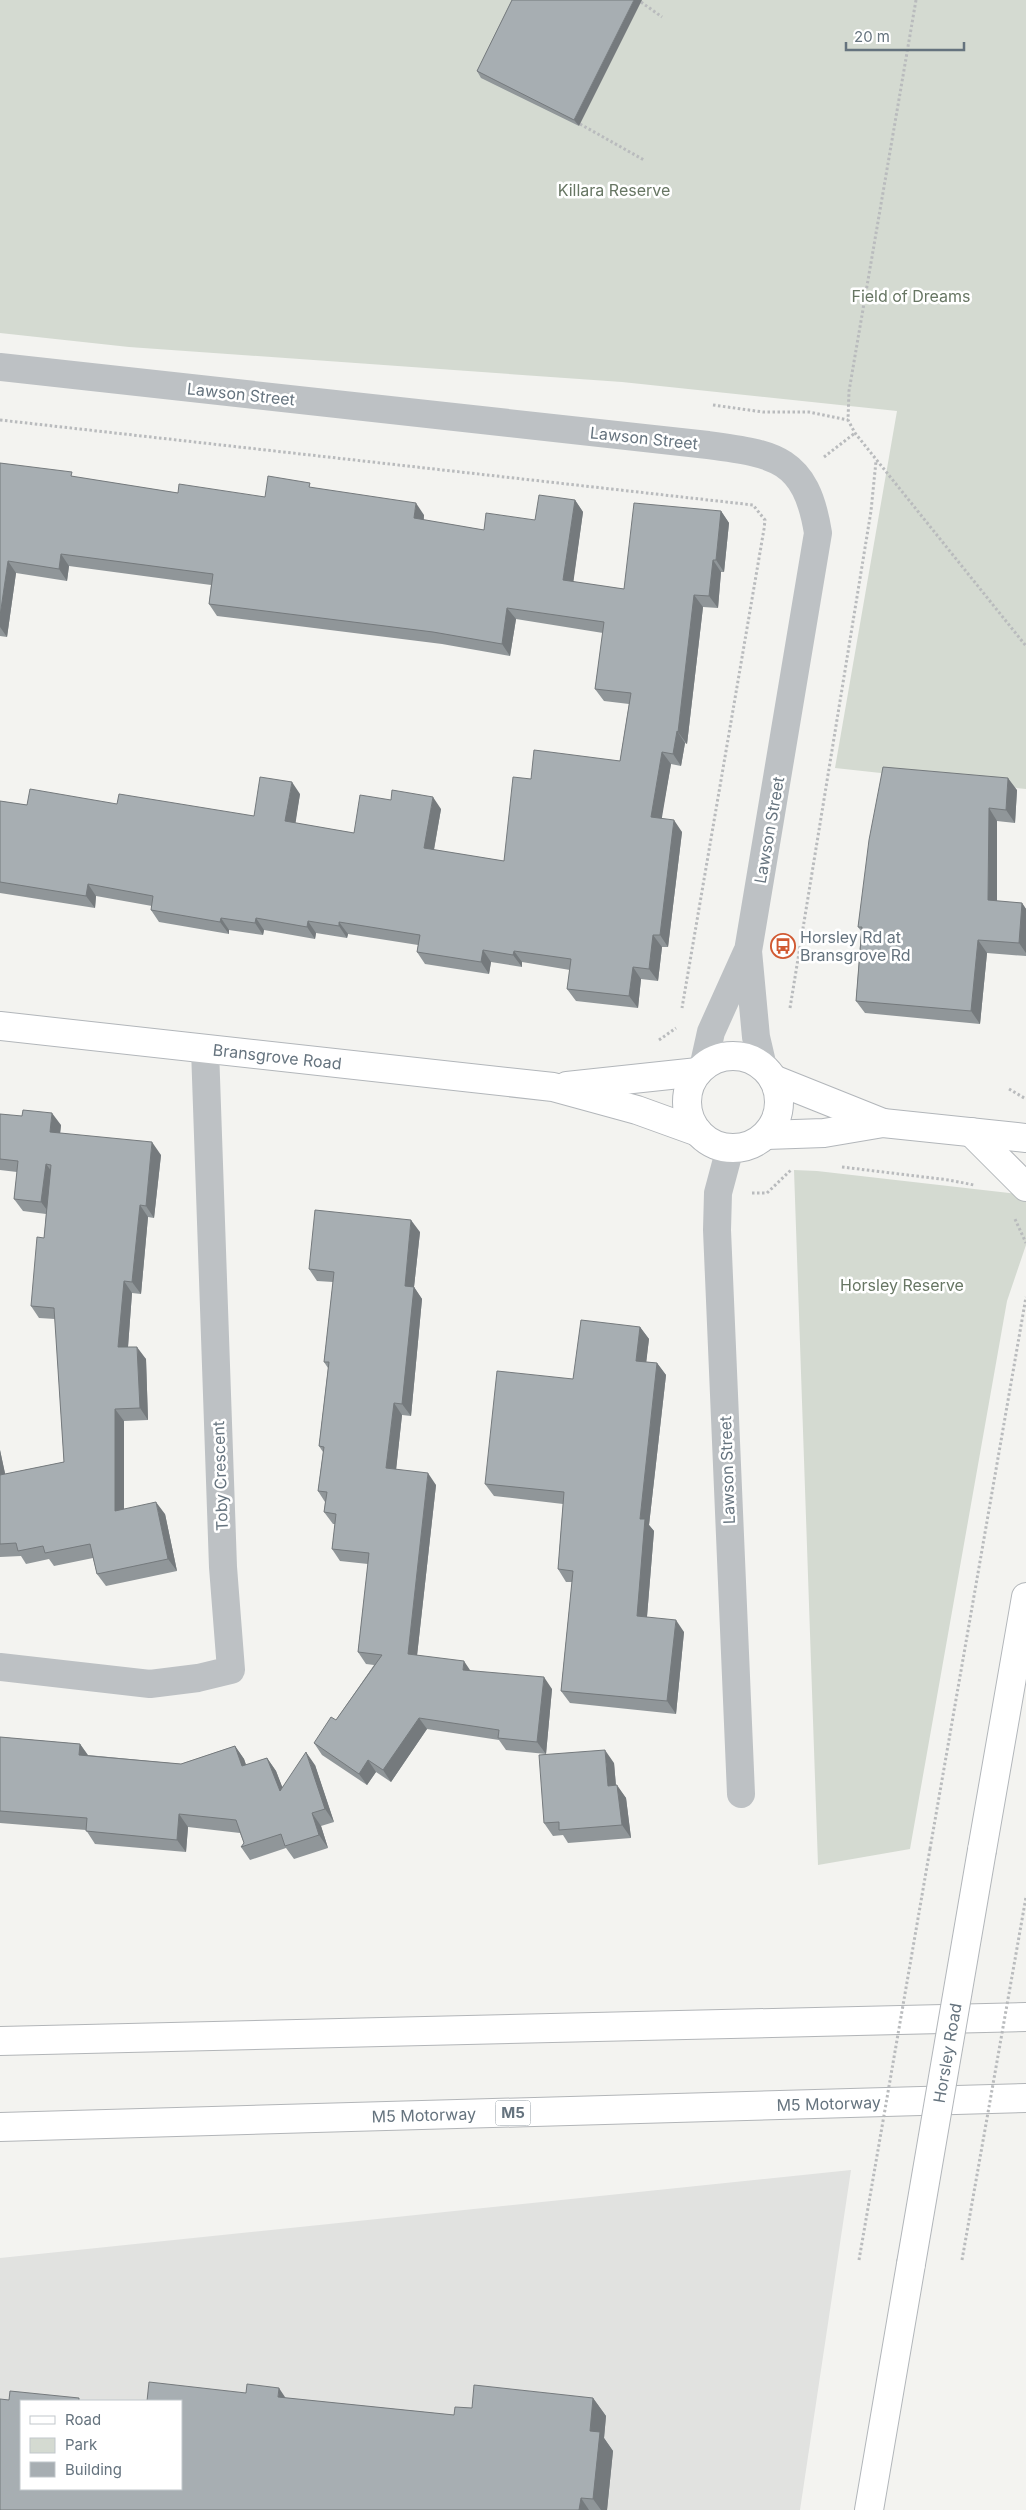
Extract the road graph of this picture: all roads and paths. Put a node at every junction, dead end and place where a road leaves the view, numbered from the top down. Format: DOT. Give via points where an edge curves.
graph roads {
  1 [pos="916,0"];
  2 [pos="641,2"];
  3 [pos="662,17"];
  4 [pos="580,124"];
  5 [pos="644,160"];
  6 [pos="0,367"];
  7 [pos="713,405"];
  8 [pos="0,420"];
  9 [pos="848,420"];
  10 [pos="876,461"];
  11 [pos="1026,646"];
  12 [pos="748,951"];
  13 [pos="789,1015"];
  14 [pos="680,1017"];
  15 [pos="0,1026"];
  16 [pos="678,1026"];
  17 [pos="205,1049"];
  18 [pos="700,1070"];
  19 [pos="768,1073"];
  20 [pos="641,1077"];
  21 [pos="553,1087"];
  22 [pos="1009,1090"];
  23 [pos="1026,1099"];
  24 [pos="883,1123"];
  25 [pos="698,1132"];
  26 [pos="971,1132"];
  27 [pos="824,1133"];
  28 [pos="766,1135"];
  29 [pos="1026,1138"];
  30 [pos="730,1148"];
  31 [pos="799,1166"];
  32 [pos="1026,1186"];
  33 [pos="981,1188"];
  34 [pos="718,1193"];
  35 [pos="1012,1216"];
  36 [pos="1026,1243"];
  37 [pos="1026,1296"];
  38 [pos="1026,1597"];
  39 [pos="0,1667"];
  40 [pos="741,1794"];
  41 [pos="1026,1897"];
  42 [pos="1026,2017"];
  43 [pos="0,2041"];
  44 [pos="1026,2098"];
  45 [pos="0,2127"];
  46 [pos="859,2260"];
  47 [pos="962,2260"];
  48 [pos="869,2510"];
  1 -- 9 [label="path" via="849,391"];
  2 -- 3 [label="path"];
  4 -- 5 [label="path"];
  6 -- 12 [label="street, Lawson Street" via="708,445 767,455 789,467 809,497 818,533"];
  7 -- 9 [label="path" via="763,412 809,412"];
  8 -- 14 [label="path" via="753,505 765,520 764,529"];
  9 -- 10 [label="path"];
  10 -- 11 [label="path"];
  10 -- 13 [label="path" via="871,511"];
  12 -- 18 [label="street, Lawson Street" via="711,1032"];
  12 -- 19 [label="street, Lawson Street" via="756,1037"];
  15 -- 17 [label="main road, Bransgrove Road"];
  16 -- 20 [label="path" via="655,1042 644,1042"];
  17 -- 21 [label="main road, Bransgrove Road"];
  17 -- 39 [label="street, Toby Crescent" via="223,1567 231,1670 150,1684"];
  18 -- 19 [label="main road" via="722,1057 736,1056 751,1060"];
  18 -- 20 [label="main road, Bransgrove Road"];
  18 -- 25 [label="main road" via="690,1084 687,1098 689,1116"];
  19 -- 24 [label="main road"];
  19 -- 28 [label="main road" via="778,1093 779,1108"];
  20 -- 21 [label="main road, Bransgrove Road"];
  21 -- 25 [label="main road, Bransgrove Road" via="637,1110"];
  22 -- 23 [label="path"];
  24 -- 26 [label="main road"];
  24 -- 27 [label="main road"];
  25 -- 30 [label="main road" via="717,1146"];
  26 -- 29 [label="main road"];
  26 -- 32 [label="main road"];
  27 -- 28 [label="main road"];
  27 -- 33 [label="path" via="821,1165 967,1182"];
  28 -- 30 [label="main road" via="754,1143"];
  30 -- 34 [label="street, Lawson Street"];
  31 -- 34 [label="path" via="790,1170 767,1193"];
  34 -- 40 [label="street, Lawson Street"];
  35 -- 36 [label="path"];
  37 -- 46 [label="path, bridge"];
  38 -- 48 [label="main road, Horsley Road, bridge"];
  41 -- 47 [label="path, bridge"];
  42 -- 43 [label="main road"];
  44 -- 45 [label="main road, M5 Motorway / M5"];
}
